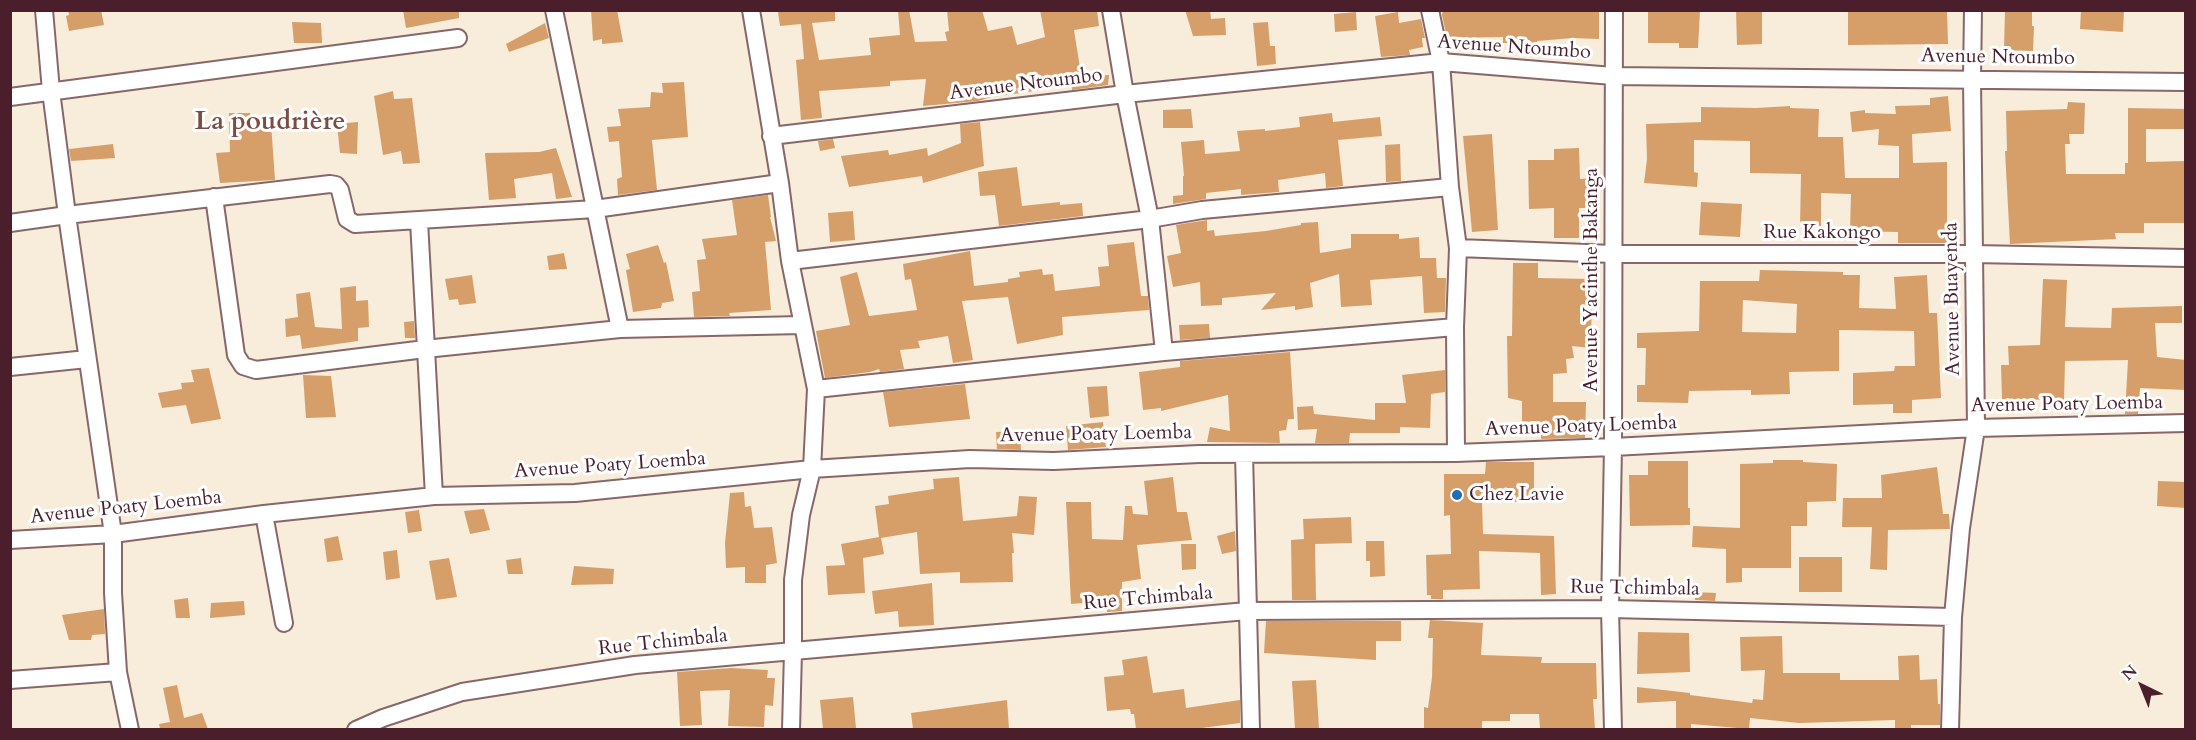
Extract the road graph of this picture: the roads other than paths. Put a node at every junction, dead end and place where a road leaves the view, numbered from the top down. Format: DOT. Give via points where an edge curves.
graph roads {
  1 [pos="44,10"];
  2 [pos="554,10"];
  3 [pos="751,10"];
  4 [pos="1111,10"];
  5 [pos="1430,10"];
  6 [pos="1614,10"];
  7 [pos="1973,10"];
  8 [pos="458,38"];
  9 [pos="1441,62"];
  10 [pos="1613,76"];
  11 [pos="1972,78"];
  12 [pos="2186,82"];
  13 [pos="51,91"];
  14 [pos="1125,94"];
  15 [pos="10,97"];
  16 [pos="771,136"];
  17 [pos="780,183"];
  18 [pos="1449,187"];
  19 [pos="214,197"];
  20 [pos="595,209"];
  21 [pos="67,214"];
  22 [pos="1150,219"];
  23 [pos="419,221"];
  24 [pos="10,223"];
  25 [pos="1458,248"];
  26 [pos="1613,254"];
  27 [pos="1973,254"];
  28 [pos="2186,258"];
  29 [pos="790,261"];
  30 [pos="802,324"];
  31 [pos="1455,327"];
  32 [pos="620,329"];
  33 [pos="425,349"];
  34 [pos="1164,352"];
  35 [pos="87,359"];
  36 [pos="10,367"];
  37 [pos="816,389"];
  38 [pos="2186,423"];
  39 [pos="1976,428"];
  40 [pos="1613,447"];
  41 [pos="1456,453"];
  42 [pos="1244,454"];
  43 [pos="812,469"];
  44 [pos="434,496"];
  45 [pos="264,514"];
  46 [pos="113,534"];
  47 [pos="10,540"];
  48 [pos="1610,609"];
  49 [pos="1247,611"];
  50 [pos="1953,617"];
  51 [pos="284,623"];
  52 [pos="793,651"];
  53 [pos="118,672"];
  54 [pos="10,680"];
  55 [pos="130,729"];
  56 [pos="356,729"];
  57 [pos="791,729"];
  58 [pos="1251,729"];
  59 [pos="1613,729"];
  60 [pos="1950,729"];
  1 -- 13 [label="street"];
  2 -- 20 [label="street"];
  3 -- 16 [label="street"];
  4 -- 14 [label="street"];
  5 -- 9 [label="street"];
  6 -- 10 [label="street, Avenue Yacinthe Bakanga"];
  7 -- 11 [label="street, Avenue Buayenda"];
  8 -- 13 [label="street"];
  9 -- 10 [label="street, Avenue Ntoumbo"];
  9 -- 14 [label="street, Avenue Ntoumbo"];
  9 -- 18 [label="street"];
  10 -- 11 [label="street, Avenue Ntoumbo"];
  10 -- 26 [label="street, Avenue Yacinthe Bakanga"];
  11 -- 12 [label="street, Avenue Ntoumbo"];
  11 -- 27 [label="street, Avenue Buayenda"];
  13 -- 15 [label="street"];
  13 -- 21 [label="street"];
  14 -- 16 [label="street, Avenue Ntoumbo"];
  14 -- 22 [label="street"];
  16 -- 17 [label="street"];
  17 -- 20 [label="street"];
  17 -- 29 [label="street"];
  18 -- 22 [label="street" via="1202,210"];
  18 -- 25 [label="street"];
  19 -- 21 [label="street"];
  19 -- 23 [label="street" via="330,184 340,190 350,222"];
  19 -- 33 [label="street" via="236,355 243,366 256,370"];
  20 -- 23 [label="street"];
  20 -- 32 [label="street"];
  21 -- 24 [label="street"];
  21 -- 35 [label="street"];
  22 -- 29 [label="street"];
  22 -- 34 [label="street"];
  23 -- 33 [label="street"];
  25 -- 26 [label="street, Rue Kakongo"];
  25 -- 31 [label="street"];
  26 -- 27 [label="street, Rue Kakongo"];
  26 -- 40 [label="street, Avenue Yacinthe Bakanga"];
  27 -- 28 [label="street, Rue Kakongo"];
  27 -- 39 [label="street, Avenue Buayenda"];
  29 -- 30 [label="street"];
  30 -- 32 [label="street"];
  30 -- 37 [label="street"];
  31 -- 34 [label="street"];
  31 -- 41 [label="street"];
  32 -- 33 [label="street"];
  33 -- 44 [label="street"];
  34 -- 37 [label="street"];
  35 -- 36 [label="street"];
  35 -- 46 [label="street"];
  37 -- 43 [label="street"];
  38 -- 39 [label="street, Avenue Poaty Loemba"];
  39 -- 40 [label="street, Avenue Poaty Loemba"];
  39 -- 50 [label="street, Avenue Buayenda"];
  40 -- 41 [label="street, Avenue Poaty Loemba"];
  40 -- 48 [label="street, Avenue Yacinthe Bakanga"];
  41 -- 42 [label="street, Avenue Poaty Loemba"];
  42 -- 43 [label="street, Avenue Poaty Loemba" via="970,459"];
  42 -- 49 [label="street"];
  43 -- 44 [label="street, Avenue Poaty Loemba" via="575,493"];
  43 -- 52 [label="street" via="801,515 793,580"];
  44 -- 45 [label="street, Avenue Poaty Loemba"];
  45 -- 46 [label="street, Avenue Poaty Loemba"];
  45 -- 51 [label="street"];
  46 -- 47 [label="street, Avenue Poaty Loemba"];
  46 -- 53 [label="street"];
  48 -- 49 [label="street, Rue Tchimbala"];
  48 -- 50 [label="street, Rue Tchimbala"];
  48 -- 59 [label="street, Avenue Yacinthe Bakanga"];
  49 -- 52 [label="street, Rue Tchimbala"];
  49 -- 58 [label="street"];
  50 -- 60 [label="street, Avenue Buayenda"];
  52 -- 56 [label="street, Rue Tchimbala" via="635,665 462,692"];
  52 -- 57 [label="street"];
  53 -- 54 [label="street"];
  53 -- 55 [label="street"];
}
